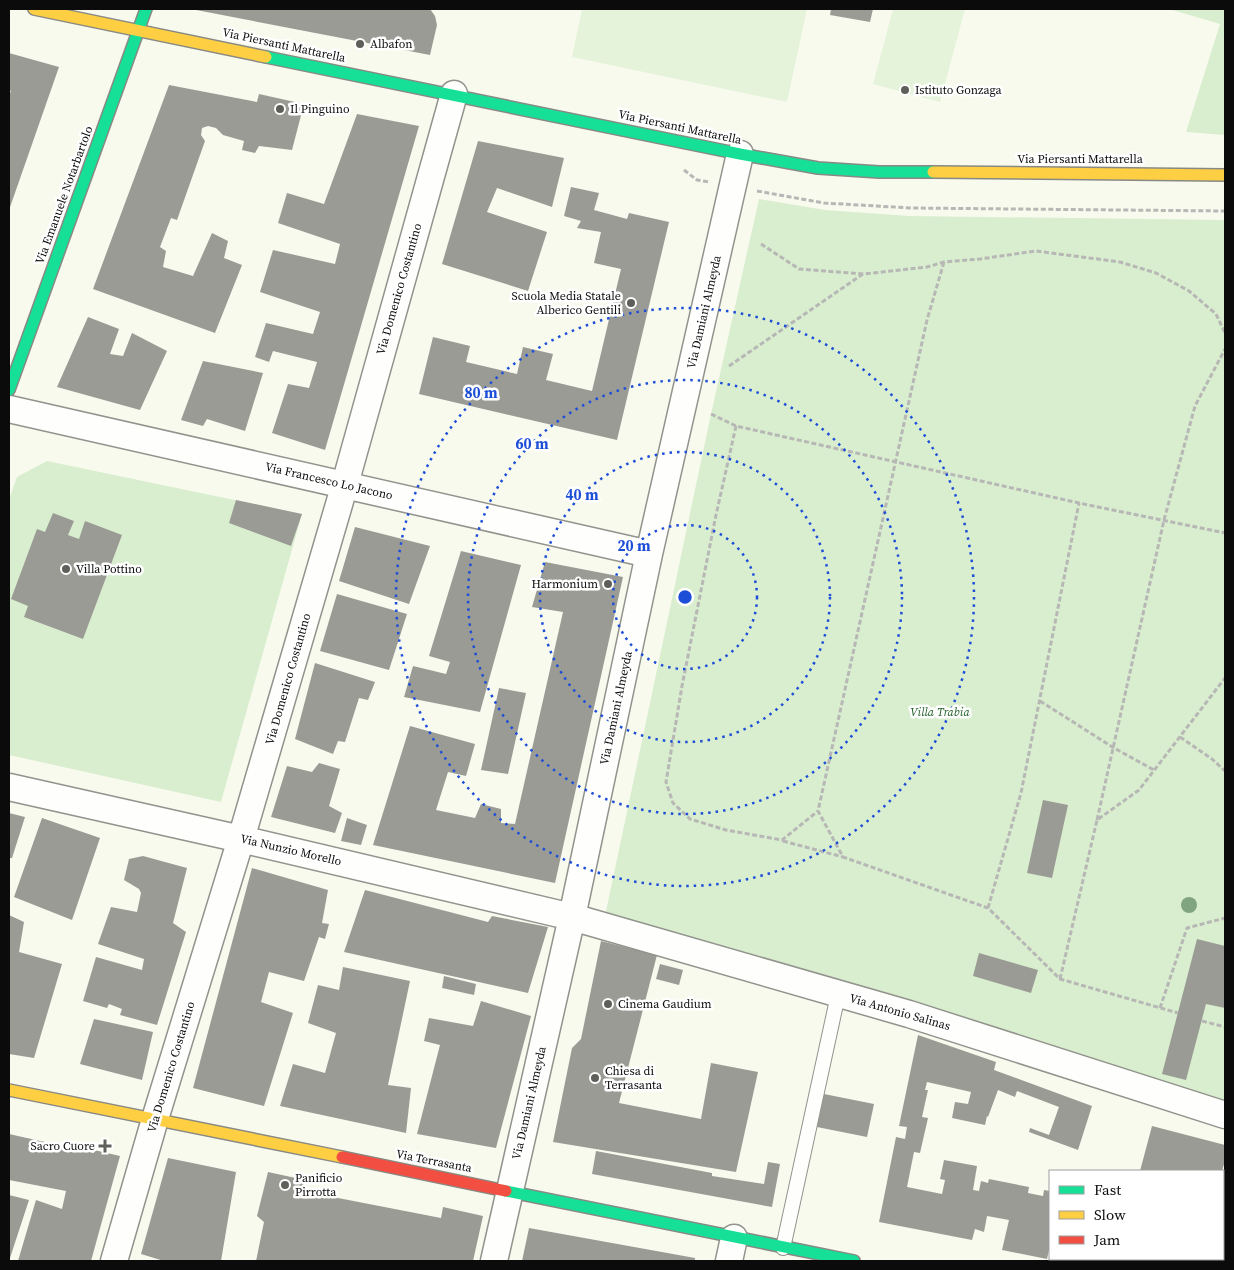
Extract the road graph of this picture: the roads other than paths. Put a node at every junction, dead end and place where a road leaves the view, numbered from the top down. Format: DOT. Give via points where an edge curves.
graph roads {
  1 [pos="34,9"];
  2 [pos="146,9"];
  3 [pos="138,30"];
  4 [pos="454,94"];
  5 [pos="740,154"];
  6 [pos="1225,176"];
  7 [pos="9,390"];
  8 [pos="9,409"];
  9 [pos="345,484"];
  10 [pos="649,554"];
  11 [pos="9,787"];
  12 [pos="241,839"];
  13 [pos="572,917"];
  14 [pos="838,995"];
  15 [pos="9,1090"];
  16 [pos="1225,1115"];
  17 [pos="155,1119"];
  18 [pos="510,1191"];
  19 [pos="783,1248"];
  20 [pos="732,1250"];
  21 [pos="114,1261"];
  22 [pos="494,1261"];
  23 [pos="854,1261"];
  1 -- 3 [label="street, Via Piersanti Mattarella"];
  2 -- 3 [label="street, Via Emanuele Notarbartolo"];
  3 -- 4 [label="street, Via Piersanti Mattarella"];
  3 -- 7 [label="street, Via Emanuele Notarbartolo"];
  4 -- 5 [label="street, Via Piersanti Mattarella"];
  4 -- 9 [label="street, Via Domenico Costantino"];
  5 -- 6 [label="street, Via Piersanti Mattarella" via="818,168 880,172"];
  5 -- 10 [label="street, Via Damiani Almeyda"];
  8 -- 9 [label="street, Via Francesco Lo Jacono"];
  9 -- 10 [label="street, Via Francesco Lo Jacono"];
  9 -- 12 [label="street, Via Domenico Costantino"];
  10 -- 13 [label="street, Via Damiani Almeyda"];
  11 -- 12 [label="street, Via Nunzio Morello"];
  12 -- 13 [label="street, Via Nunzio Morello"];
  12 -- 17 [label="street, Via Domenico Costantino"];
  13 -- 14 [label="street, Via Antonio Salinas"];
  13 -- 18 [label="street, Via Damiani Almeyda"];
  14 -- 16 [label="street, Via Antonio Salinas" via="909,1014"];
  14 -- 19 [label="lane"];
  15 -- 17 [label="street, Via Terrasanta"];
  17 -- 18 [label="street, Via Terrasanta"];
  17 -- 21 [label="street, Via Domenico Costantino"];
  18 -- 20 [label="street, Via Terrasanta"];
  18 -- 22 [label="street, Via Damiani Almeyda"];
  19 -- 20 [label="street, Via Terrasanta"];
  19 -- 23 [label="street, Via Terrasanta"];
}
